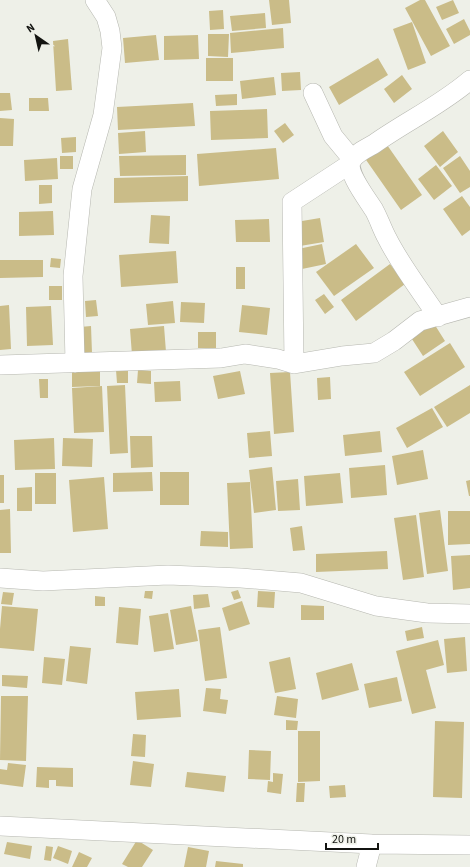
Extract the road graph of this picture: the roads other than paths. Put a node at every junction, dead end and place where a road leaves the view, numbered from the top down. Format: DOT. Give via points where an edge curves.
graph roads {
  1 [pos="95,0"];
  2 [pos="470,80"];
  3 [pos="313,93"];
  4 [pos="351,161"];
  5 [pos="470,307"];
  6 [pos="438,317"];
  7 [pos="75,363"];
  8 [pos="294,364"];
  9 [pos="0,365"];
  10 [pos="0,578"];
  11 [pos="470,614"];
  12 [pos="0,826"];
  13 [pos="372,844"];
  14 [pos="470,844"];
  15 [pos="366,867"];
  1 -- 7 [label="street" via="106,17 112,48 103,115 82,189 73,276"];
  2 -- 4 [label="street"];
  3 -- 4 [label="street" via="332,136"];
  4 -- 6 [label="street" via="351,170 356,181 375,212 387,239"];
  4 -- 8 [label="street" via="292,202"];
  5 -- 6 [label="street"];
  6 -- 8 [label="street" via="420,321 374,353"];
  7 -- 8 [label="street" via="221,358 245,354"];
  7 -- 9 [label="street"];
  10 -- 11 [label="street" via="43,581 168,576 242,578 301,583 376,606 427,613"];
  12 -- 13 [label="street"];
  13 -- 14 [label="street"];
  13 -- 15 [label="street"];
}
